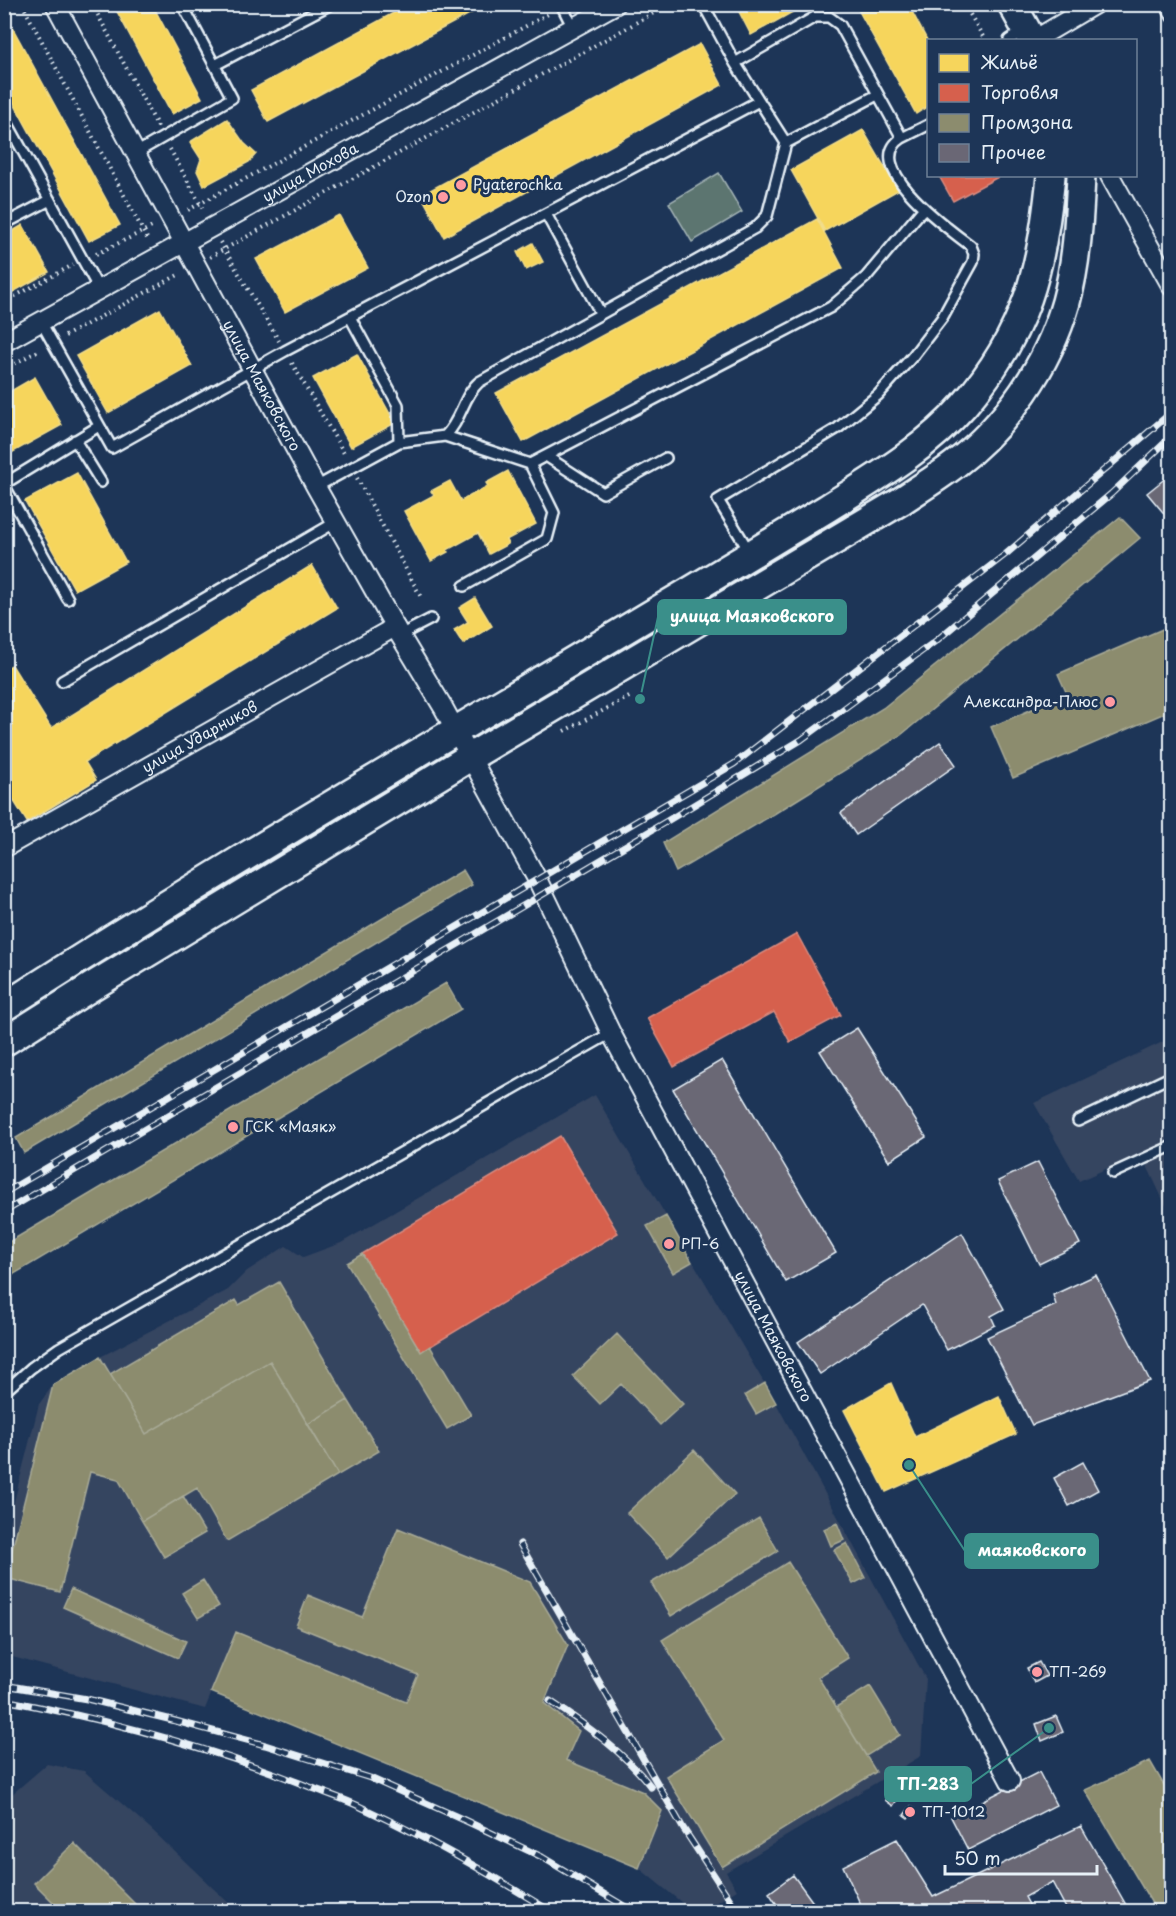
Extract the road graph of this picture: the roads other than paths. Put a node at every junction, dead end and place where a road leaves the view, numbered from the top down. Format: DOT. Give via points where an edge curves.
graph roads {
  1 [pos="55,4"];
  2 [pos="182,4"];
  3 [pos="331,4"];
  4 [pos="616,4"];
  5 [pos="703,4"];
  6 [pos="1012,4"];
  7 [pos="1095,4"];
  8 [pos="1165,4"];
  9 [pos="562,6"];
  10 [pos="1172,17"];
  11 [pos="573,28"];
  12 [pos="1025,38"];
  13 [pos="735,63"];
  14 [pos="215,65"];
  15 [pos="877,95"];
  16 [pos="759,101"];
  17 [pos="4,117"];
  18 [pos="927,126"];
  19 [pos="902,138"];
  20 [pos="786,143"];
  21 [pos="134,154"];
  22 [pos="1051,177"];
  23 [pos="1081,177"];
  24 [pos="1111,177"];
  25 [pos="50,200"];
  26 [pos="923,209"];
  27 [pos="546,214"];
  28 [pos="4,224"];
  29 [pos="183,244"];
  30 [pos="1172,286"];
  31 [pos="100,291"];
  32 [pos="601,314"];
  33 [pos="350,317"];
  34 [pos="41,322"];
  35 [pos="4,342"];
  36 [pos="252,369"];
  37 [pos="99,426"];
  38 [pos="445,436"];
  39 [pos="75,440"];
  40 [pos="399,442"];
  41 [pos="546,456"];
  42 [pos="666,458"];
  43 [pos="530,464"];
  44 [pos="100,482"];
  45 [pos="4,484"];
  46 [pos="316,487"];
  47 [pos="336,522"];
  48 [pos="751,555"];
  49 [pos="464,586"];
  50 [pos="68,599"];
  51 [pos="431,619"];
  52 [pos="397,631"];
  53 [pos="62,681"];
  54 [pos="455,730"];
  55 [pos="470,757"];
  56 [pos="5,847"];
  57 [pos="4,1007"];
  58 [pos="611,1033"];
  59 [pos="4,1042"];
  60 [pos="1172,1076"];
  61 [pos="1078,1121"];
  62 [pos="1172,1146"];
  63 [pos="1113,1173"];
  64 [pos="4,1392"];
  65 [pos="1010,1781"];
  1 -- 21 [label="street, улица Маяковского"];
  2 -- 14 [label="lane"];
  3 -- 14 [label="lane"];
  4 -- 11 [label="street, улица Мохова"];
  5 -- 13 [label="lane"];
  6 -- 12 [label="main road"];
  7 -- 12 [label="street"];
  8 -- 10 [label="lane"];
  9 -- 11 [label="lane"];
  11 -- 29 [label="street, улица Мохова"];
  13 -- 15 [label="lane" via="815,17 829,18 840,25"];
  13 -- 16 [label="lane"];
  14 -- 21 [label="lane" via="232,98"];
  15 -- 19 [label="lane"];
  15 -- 20 [label="lane"];
  16 -- 20 [label="lane"];
  16 -- 27 [label="lane"];
  17 -- 25 [label="lane"];
  18 -- 19 [label="lane"];
  19 -- 26 [label="lane" via="890,149 890,157 904,186"];
  20 -- 32 [label="lane" via="767,216 755,228"];
  21 -- 29 [label="street, улица Маяковского"];
  22 -- 48 [label="main road" via="1036,277 1022,316 982,383 950,419 878,476"];
  23 -- 55 [label="main road" via="1075,258 1060,321 1029,384 996,428 975,448 901,501"];
  24 -- 30 [label="street"];
  25 -- 28 [label="lane"];
  25 -- 31 [label="lane"];
  26 -- 41 [label="lane" via="866,277 831,307"];
  26 -- 48 [label="lane" via="971,246 974,255 970,269 942,318 878,395 838,428 718,500"];
  27 -- 32 [label="lane"];
  27 -- 33 [label="lane"];
  29 -- 31 [label="street, улица Мохова"];
  29 -- 36 [label="street, улица Маяковского"];
  31 -- 34 [label="street, улица Мохова"];
  32 -- 38 [label="lane" via="479,382"];
  33 -- 36 [label="lane"];
  33 -- 40 [label="lane" via="398,405"];
  34 -- 35 [label="street, улица Мохова"];
  34 -- 37 [label="lane"];
  36 -- 37 [label="lane" via="111,448"];
  36 -- 46 [label="street, улица Маяковского"];
  37 -- 39 [label="lane"];
  38 -- 40 [label="lane"];
  38 -- 43 [label="lane"];
  39 -- 44 [label="lane"];
  39 -- 45 [label="lane"];
  40 -- 46 [label="lane"];
  41 -- 42 [label="lane" via="603,493"];
  41 -- 43 [label="lane"];
  43 -- 49 [label="lane" via="554,513 547,539"];
  45 -- 50 [label="lane"];
  46 -- 47 [label="street, улица Маяковского"];
  47 -- 52 [label="street, улица Маяковского"];
  47 -- 53 [label="lane"];
  48 -- 54 [label="main road"];
  51 -- 52 [label="lane"];
  52 -- 54 [label="street, улица Маяковского"];
  52 -- 56 [label="street, улица Ударников"];
  54 -- 55 [label="street, улица Маяковского"];
  54 -- 57 [label="main road"];
  55 -- 58 [label="street, улица Маяковского" via="537,879"];
  55 -- 59 [label="main road"];
  58 -- 64 [label="lane" via="59,1348"];
  58 -- 65 [label="street, улица Маяковского"];
  60 -- 61 [label="lane"];
  62 -- 63 [label="lane"];
}
